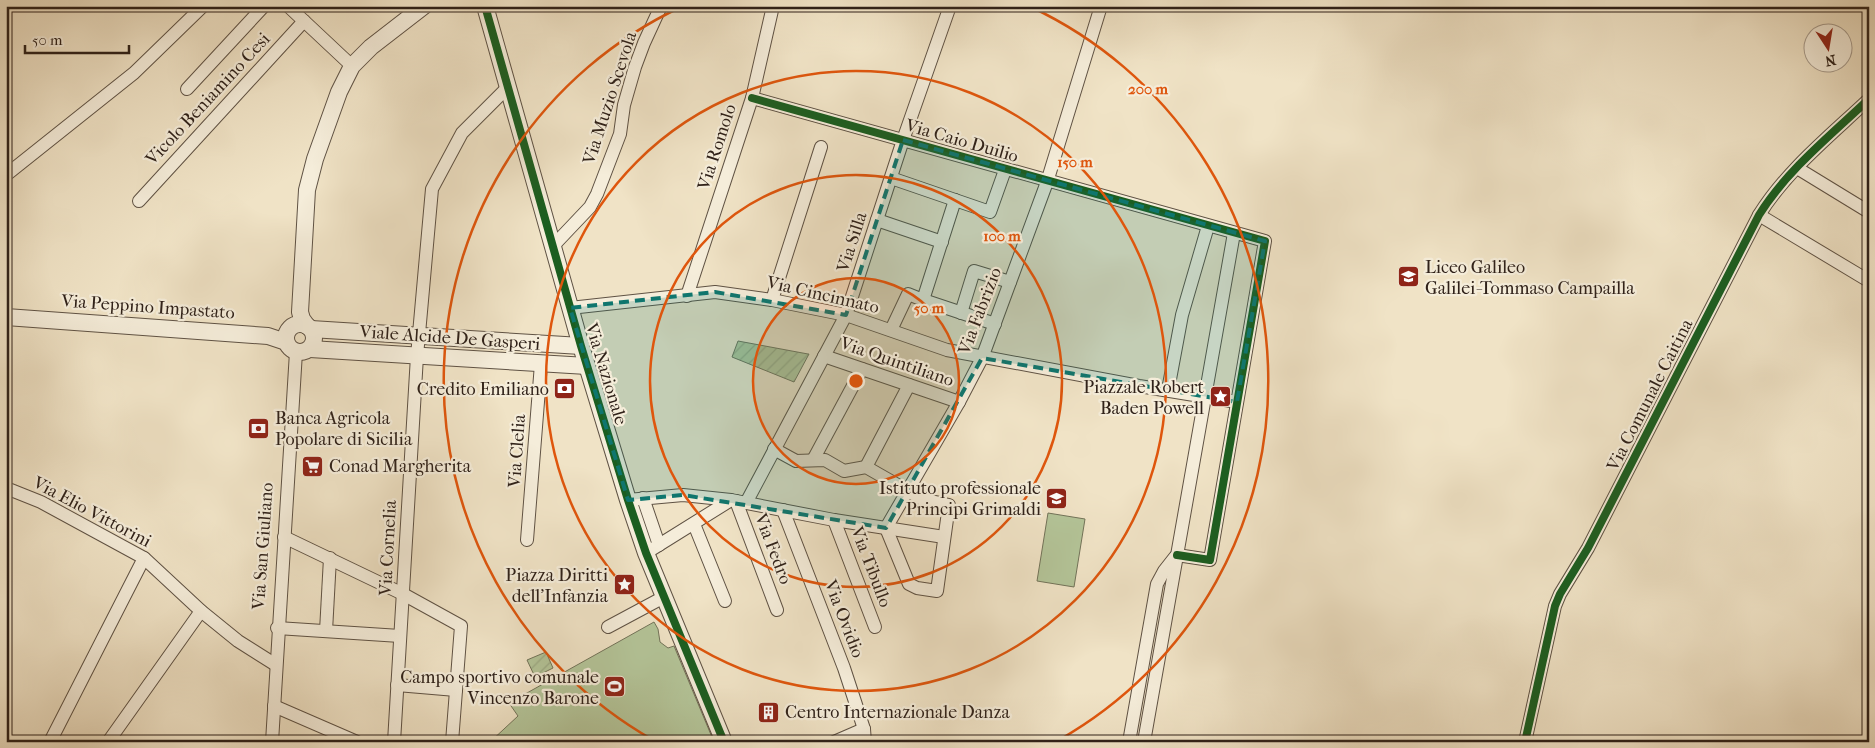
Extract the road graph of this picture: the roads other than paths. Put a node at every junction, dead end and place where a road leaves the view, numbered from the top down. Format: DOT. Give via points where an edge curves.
graph roads {
  1 [pos="203,6"];
  2 [pos="264,6"];
  3 [pos="288,6"];
  4 [pos="424,6"];
  5 [pos="486,6"];
  6 [pos="661,6"];
  7 [pos="772,6"];
  8 [pos="950,6"];
  9 [pos="1101,6"];
  10 [pos="304,21"];
  11 [pos="352,66"];
  12 [pos="508,87"];
  13 [pos="187,89"];
  14 [pos="752,98"];
  15 [pos="1869,99"];
  16 [pos="903,140"];
  17 [pos="822,147"];
  18 [pos="1797,168"];
  19 [pos="1005,170"];
  20 [pos="6,175"];
  21 [pos="891,178"];
  22 [pos="1047,182"];
  23 [pos="955,200"];
  24 [pos="138,201"];
  25 [pos="1869,212"];
  26 [pos="1759,214"];
  27 [pos="877,220"];
  28 [pos="1208,226"];
  29 [pos="1234,233"];
  30 [pos="942,242"];
  31 [pos="553,246"];
  32 [pos="1869,281"];
  33 [pos="1010,282"];
  34 [pos="687,296"];
  35 [pos="772,300"];
  36 [pos="923,300"];
  37 [pos="570,308"];
  38 [pos="961,313"];
  39 [pos="846,315"];
  40 [pos="6,317"];
  41 [pos="306,323"];
  42 [pos="995,324"];
  43 [pos="891,330"];
  44 [pos="419,336"];
  45 [pos="295,343"];
  46 [pos="581,346"];
  47 [pos="417,356"];
  48 [pos="824,356"];
  49 [pos="982,358"];
  50 [pos="541,364"];
  51 [pos="587,366"];
  52 [pos="862,369"];
  53 [pos="909,385"];
  54 [pos="1168,390"];
  55 [pos="1205,397"];
  56 [pos="959,402"];
  57 [pos="1237,402"];
  58 [pos="774,449"];
  59 [pos="813,460"];
  60 [pos="866,467"];
  61 [pos="6,488"];
  62 [pos="907,490"];
  63 [pos="636,499"];
  64 [pos="738,501"];
  65 [pos="783,510"];
  66 [pos="834,520"];
  67 [pos="694,524"];
  68 [pos="886,528"];
  69 [pos="284,536"];
  70 [pos="944,537"];
  71 [pos="527,540"];
  72 [pos="653,549"];
  73 [pos="1177,555"];
  74 [pos="144,558"];
  75 [pos="330,558"];
  76 [pos="403,594"];
  77 [pos="664,597"];
  78 [pos="725,601"];
  79 [pos="201,610"];
  80 [pos="777,610"];
  81 [pos="608,627"];
  82 [pos="278,628"];
  83 [pos="875,628"];
  84 [pos="326,631"];
  85 [pos="400,636"];
  86 [pos="276,665"];
  87 [pos="397,685"];
  88 [pos="456,690"];
  89 [pos="274,706"];
  90 [pos="864,736"];
  91 [pos="50,742"];
  92 [pos="108,742"];
  93 [pos="272,742"];
  94 [pos="357,742"];
  95 [pos="394,742"];
  96 [pos="452,742"];
  97 [pos="724,742"];
  98 [pos="834,742"];
  99 [pos="1129,742"];
  100 [pos="1144,742"];
  101 [pos="1525,742"];
  1 -- 20 [label="street" via="134,73"];
  2 -- 13 [label="street"];
  3 -- 10 [label="street"];
  4 -- 11 [label="street"];
  5 -- 12 [label="street, Via Nazionale"];
  6 -- 31 [label="street, Via Muzio Scevola" via="635,67 620,134 597,194 590,207"];
  7 -- 14 [label="street, Via Romolo"];
  8 -- 16 [label="street, Via Silla"];
  9 -- 22 [label="street, Via Fabrizio"];
  10 -- 11 [label="street"];
  10 -- 24 [label="street, Vicolo Beniamino Cesi"];
  11 -- 41 [label="street" via="315,159 308,190"];
  12 -- 31 [label="street, Via Nazionale"];
  12 -- 44 [label="street, Via Cornelia" via="462,133 432,189"];
  14 -- 16 [label="street, Via Caio Duilio"];
  14 -- 34 [label="street, Via Romolo"];
  15 -- 18 [label="street, Via Comunale Caitina"];
  16 -- 19 [label="street, Via Caio Duilio"];
  16 -- 21 [label="street, Via Silla"];
  17 -- 35 [label="street"];
  18 -- 25 [label="street"];
  18 -- 26 [label="street, Via Comunale Caitina"];
  19 -- 22 [label="street, Via Caio Duilio"];
  19 -- 23 [label="street" via="990,212"];
  21 -- 23 [label="street"];
  21 -- 27 [label="street, Via Silla"];
  22 -- 28 [label="street, Via Caio Duilio"];
  22 -- 33 [label="street, Via Fabrizio"];
  23 -- 30 [label="street"];
  26 -- 32 [label="street"];
  26 -- 101 [label="street, Via Comunale Caitina" via="1588,548 1560,594"];
  27 -- 30 [label="street"];
  27 -- 39 [label="street, Via Silla"];
  28 -- 29 [label="street, Via Caio Duilio"];
  28 -- 54 [label="street" via="1182,315"];
  29 -- 55 [label="street"];
  29 -- 57 [label="street, Via Caio Duilio" via="1265,241"];
  30 -- 36 [label="street"];
  31 -- 37 [label="street, Via Nazionale"];
  33 -- 38 [label="street" via="974,271"];
  33 -- 42 [label="street, Via Fabrizio"];
  34 -- 35 [label="street, Via Cincinnato" via="715,292"];
  34 -- 37 [label="street, Via Cincinnato"];
  35 -- 39 [label="street, Via Cincinnato"];
  36 -- 38 [label="street"];
  36 -- 43 [label="street" via="908,294"];
  37 -- 46 [label="street, Via Nazionale"];
  38 -- 42 [label="street"];
  39 -- 43 [label="street, Via Cincinnato"];
  39 -- 48 [label="street, Via Silla"];
  40 -- 45 [label="street, Via Peppino Impastato" via="262,335"];
  41 -- 44 [label="street, Viale Alcide De Gasperi"];
  41 -- 45 [label="street, Viale Alcide De Gasperi" via="298,324"];
  41 -- 45 [label="street" via="314,339"];
  42 -- 49 [label="street, Via Fabrizio"];
  43 -- 49 [label="street, Via Cincinnato" via="947,350"];
  44 -- 46 [label="street, Viale Alcide De Gasperi"];
  44 -- 47 [label="street, Via Cornelia"];
  45 -- 47 [label="street, Viale Alcide De Gasperi"];
  45 -- 69 [label="street, Via San Giuliano"];
  46 -- 51 [label="street, Via Nazionale"];
  47 -- 50 [label="street, Viale Alcide De Gasperi"];
  47 -- 76 [label="street, Via Cornelia"];
  48 -- 52 [label="street, Via Quintiliano"];
  48 -- 58 [label="street, Via Silla"];
  49 -- 54 [label="street, Via Cincinnato"];
  49 -- 56 [label="street, Via Fabrizio"];
  50 -- 51 [label="street, Viale Alcide De Gasperi"];
  50 -- 71 [label="street, Via Clelia"];
  51 -- 63 [label="street, Via Nazionale"];
  52 -- 53 [label="street, Via Quintiliano"];
  52 -- 59 [label="street"];
  53 -- 56 [label="street, Via Quintiliano"];
  53 -- 60 [label="street"];
  54 -- 55 [label="street, Via Cincinnato"];
  55 -- 57 [label="street, Via Cincinnato"];
  55 -- 73 [label="street"];
  56 -- 62 [label="street, Via Fabrizio"];
  57 -- 73 [label="street" via="1210,560"];
  58 -- 59 [label="street" via="796,461"];
  58 -- 64 [label="street, Via Silla"];
  59 -- 60 [label="street" via="825,460 844,471"];
  60 -- 62 [label="street"];
  61 -- 74 [label="street, Via Elio Vittorini" via="41,502"];
  62 -- 68 [label="street, Via Fabrizio"];
  62 -- 70 [label="street" via="922,499 949,505"];
  63 -- 64 [label="street" via="683,495"];
  63 -- 72 [label="street, Via Nazionale"];
  64 -- 65 [label="street"];
  64 -- 67 [label="street"];
  64 -- 80 [label="street, Via Fedro"];
  65 -- 66 [label="street"];
  65 -- 90 [label="street, Via Ovidio" via="844,668"];
  66 -- 68 [label="street"];
  66 -- 83 [label="street, Via Tibullo"];
  67 -- 72 [label="street"];
  67 -- 78 [label="street"];
  68 -- 70 [label="street"];
  68 -- 70 [label="street" via="909,584 917,588 937,591"];
  69 -- 75 [label="street"];
  69 -- 82 [label="street, Via San Giuliano"];
  72 -- 77 [label="street, Via Nazionale"];
  73 -- 99 [label="street" via="1157,584"];
  73 -- 100 [label="street"];
  74 -- 79 [label="street, Via Elio Vittorini"];
  74 -- 91 [label="street"];
  75 -- 76 [label="street"];
  75 -- 84 [label="street"];
  76 -- 85 [label="street, Via Cornelia"];
  76 -- 88 [label="street" via="461,626"];
  77 -- 81 [label="street"];
  77 -- 97 [label="street, Via Nazionale"];
  79 -- 86 [label="street, Via Elio Vittorini" via="238,641"];
  79 -- 92 [label="street"];
  82 -- 84 [label="street"];
  82 -- 86 [label="street, Via San Giuliano"];
  84 -- 85 [label="street"];
  85 -- 87 [label="street, Via Cornelia"];
  86 -- 89 [label="street, Via San Giuliano"];
  87 -- 88 [label="street"];
  87 -- 95 [label="street, Via Cornelia"];
  88 -- 96 [label="street"];
  89 -- 93 [label="street, Via San Giuliano"];
  89 -- 94 [label="street"];
  90 -- 98 [label="street"];
}
